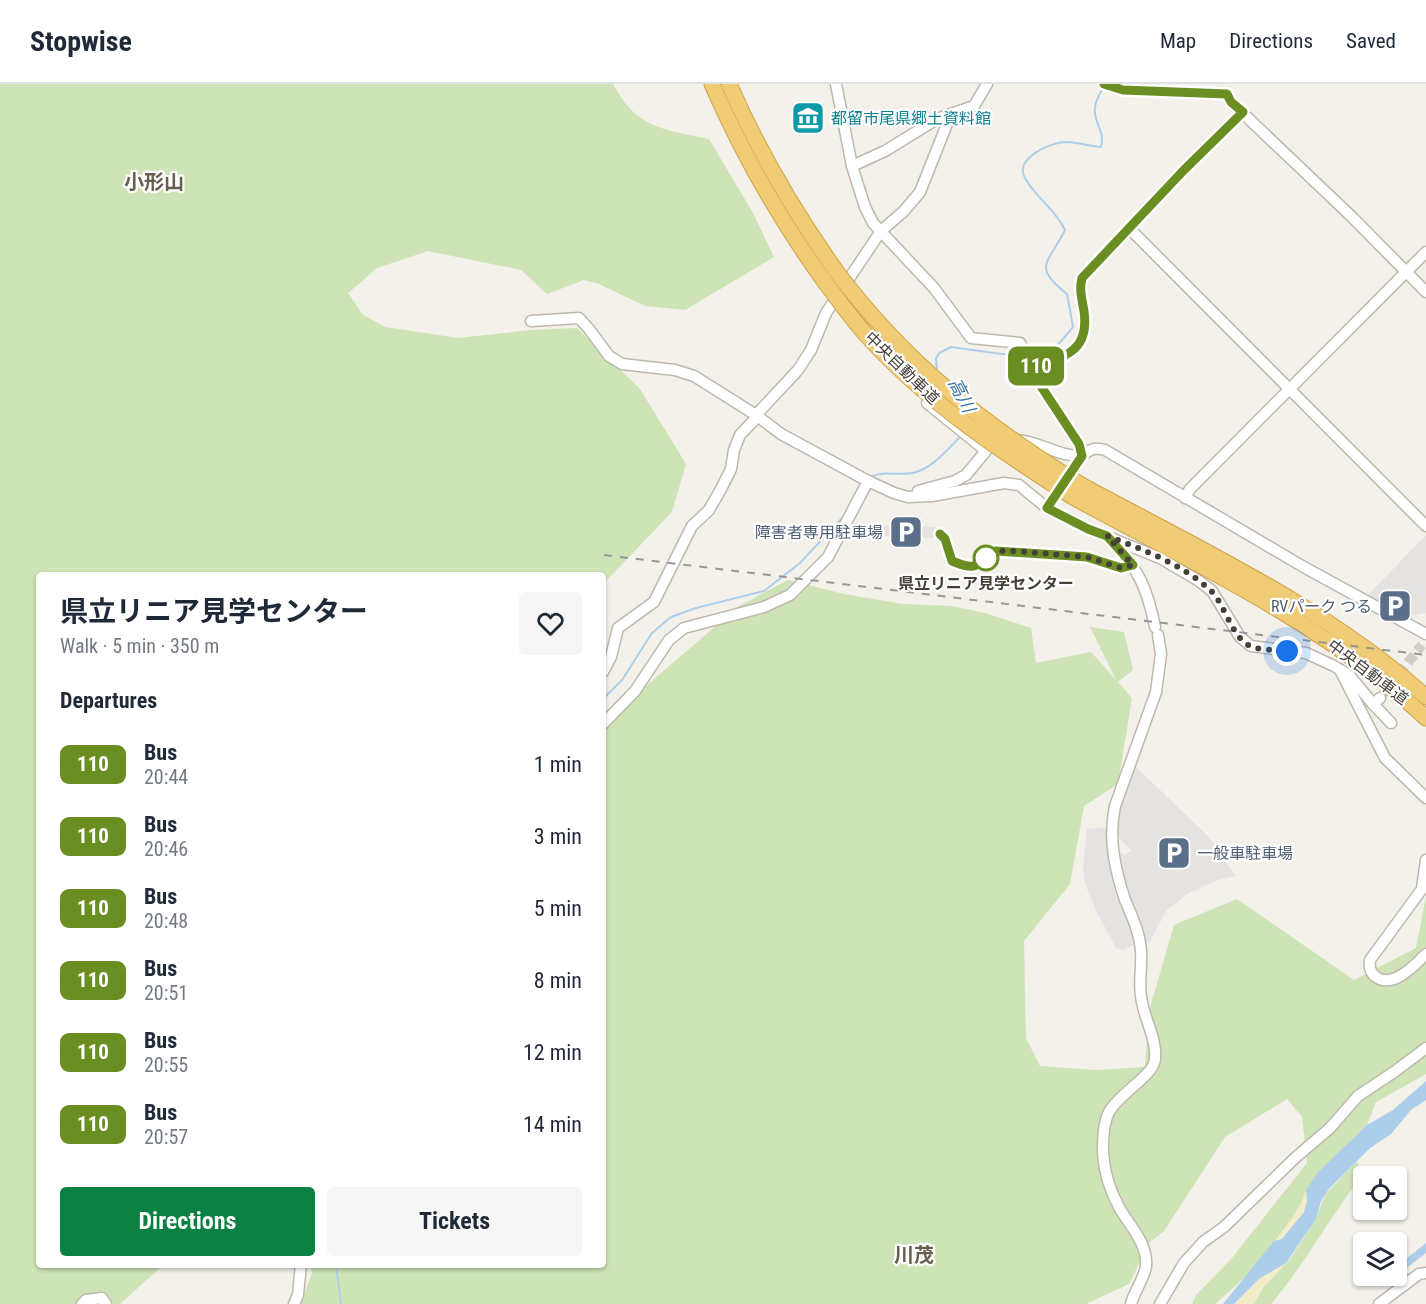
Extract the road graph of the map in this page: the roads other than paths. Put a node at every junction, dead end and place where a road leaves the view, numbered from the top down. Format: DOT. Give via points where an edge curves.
graph roads {
  1 [pos="712,84"];
  2 [pos="729,84"];
  3 [pos="836,84"];
  4 [pos="987,84"];
  5 [pos="1108,86"];
  6 [pos="1229,89"];
  7 [pos="1243,112"];
  8 [pos="951,114"];
  9 [pos="852,166"];
  10 [pos="1129,228"];
  11 [pos="881,231"];
  12 [pos="1426,252"];
  13 [pos="1406,272"];
  14 [pos="831,277"];
  15 [pos="1426,292"];
  16 [pos="831,304"];
  17 [pos="531,321"];
  18 [pos="1028,366"];
  19 [pos="1288,390"];
  20 [pos="756,416"];
  21 [pos="985,450"];
  22 [pos="1082,456"];
  23 [pos="868,482"];
  24 [pos="1077,491"];
  25 [pos="894,493"];
  26 [pos="1185,498"];
  27 [pos="1047,508"];
  28 [pos="1426,526"];
  29 [pos="940,534"];
  30 [pos="1107,536"];
  31 [pos="1133,565"];
  32 [pos="1424,635"];
  33 [pos="606,666"];
  34 [pos="1340,669"];
  35 [pos="1426,697"];
  36 [pos="1426,718"];
  37 [pos="606,721"];
  38 [pos="1391,723"];
  39 [pos="1426,798"];
  40 [pos="1426,860"];
  41 [pos="1426,954"];
  42 [pos="1426,1048"];
  43 [pos="301,1268"];
  44 [pos="1426,1273"];
  45 [pos="81,1304"];
  46 [pos="106,1304"];
  47 [pos="294,1304"];
  48 [pos="1131,1304"];
  49 [pos="1160,1304"];
  50 [pos="1379,1304"];
  1 -- 14 [label="highway, 中央自動車道" via="763,189 789,230"];
  2 -- 14 [label="highway, 中央自動車道" via="743,117"];
  3 -- 9 [label="street"];
  4 -- 8 [label="street" via="974,106"];
  5 -- 6 [label="street" via="1142,92"];
  6 -- 7 [label="street" via="1231,102"];
  7 -- 10 [label="street"];
  7 -- 13 [label="street"];
  8 -- 9 [label="street"];
  8 -- 11 [label="street" via="920,192"];
  9 -- 11 [label="street" via="865,207"];
  10 -- 18 [label="street" via="1082,278 1082,343 1062,357"];
  10 -- 19 [label="street"];
  11 -- 16 [label="street"];
  11 -- 18 [label="street" via="934,288 971,338 1020,343"];
  12 -- 13 [label="street"];
  13 -- 15 [label="street"];
  13 -- 19 [label="street"];
  14 -- 24 [label="highway, 中央自動車道, bridge" via="930,376"];
  16 -- 20 [label="street" via="798,370"];
  16 -- 21 [label="street" via="884,363"];
  17 -- 20 [label="street" via="579,318 605,352 622,364 694,376"];
  18 -- 22 [label="street" via="1079,444"];
  19 -- 26 [label="street"];
  19 -- 28 [label="street"];
  20 -- 23 [label="street"];
  20 -- 33 [label="street" via="740,435 721,489 709,510 692,526 654,602 618,628"];
  21 -- 22 [label="street" via="997,441 1023,440 1072,457"];
  21 -- 25 [label="street" via="966,475 956,481"];
  22 -- 26 [label="street" via="1098,447"];
  22 -- 27 [label="street"];
  23 -- 25 [label="street"];
  23 -- 37 [label="street" via="828,557 790,595 764,607 684,628 669,640 635,691"];
  24 -- 35 [label="highway, 中央自動車道" via="1216,558 1330,624"];
  24 -- 36 [label="highway, 中央自動車道" via="1313,631 1376,674"];
  25 -- 27 [label="street" via="932,496 1012,483"];
  26 -- 32 [label="street"];
  27 -- 30 [label="street"];
  29 -- 31 [label="street" via="952,561 965,566 980,564 996,551 1087,557 1121,568"];
  30 -- 31 [label="street"];
  30 -- 34 [label="street" via="1160,558 1200,581 1212,591 1240,637 1251,646 1306,653"];
  31 -- 48 [label="street" via="1143,583 1161,654 1156,692 1112,820 1118,875 1140,939 1141,999 1156,1058 1153,1070 1119,1098 1108,1113 1104,1128 1104,1166 1109,1185 1143,1248 1146,1266"];
  34 -- 38 [label="street" via="1377,701"];
  34 -- 39 [label="street" via="1384,758"];
  40 -- 41 [label="street" via="1422,889 1370,960 1370,970 1380,979 1397,978"];
  42 -- 49 [label="street" via="1358,1096 1330,1128 1203,1242 1184,1263"];
  43 -- 47 [label="street"];
  44 -- 50 [label="street" via="1419,1274"];
  45 -- 46 [label="street" via="102,1298"];
}
